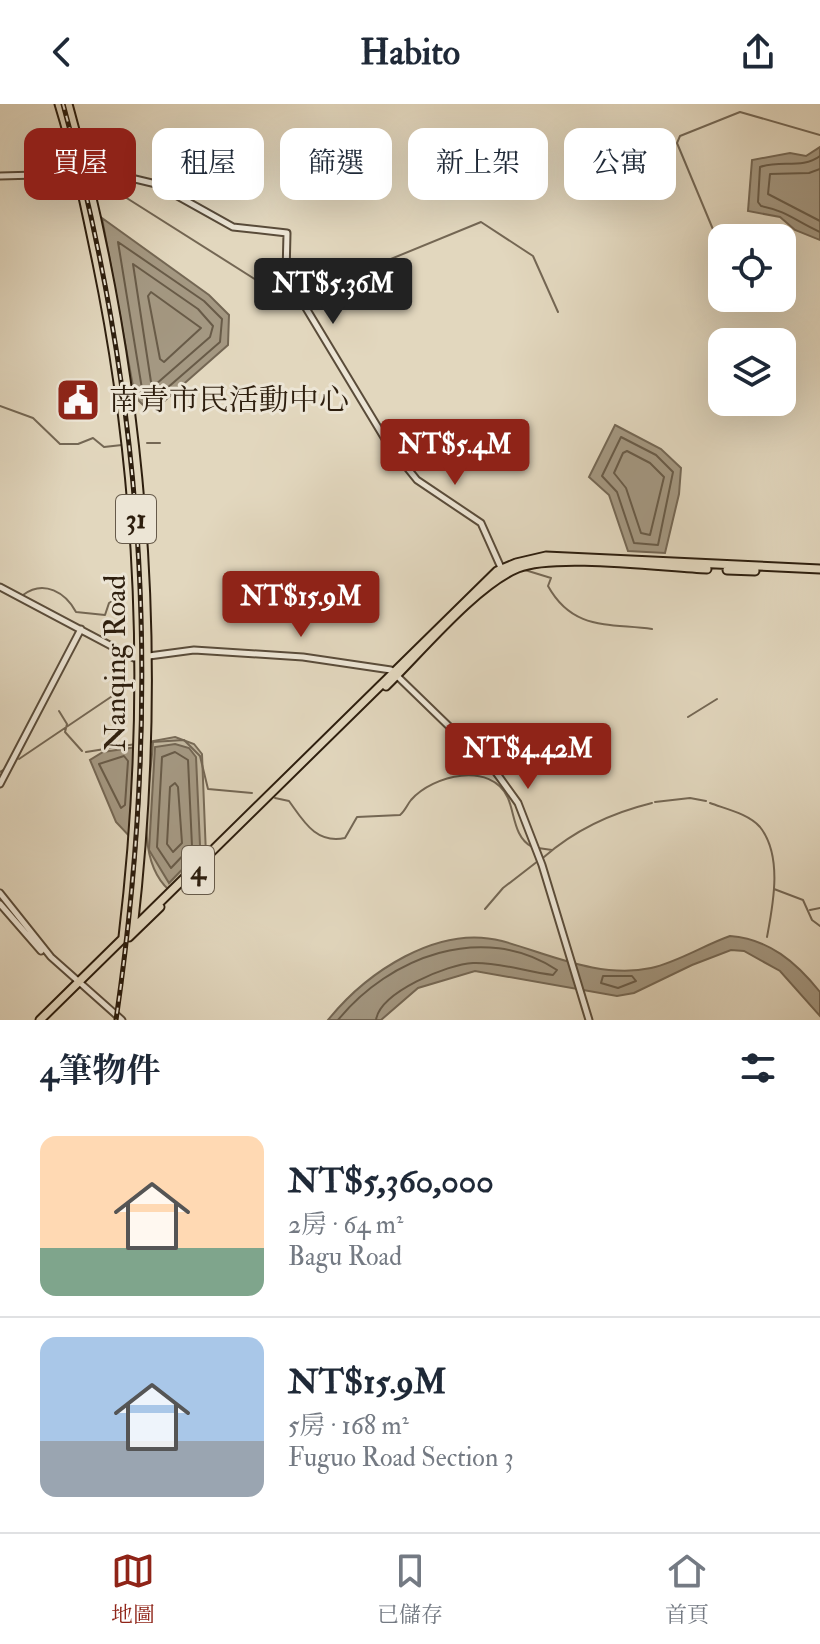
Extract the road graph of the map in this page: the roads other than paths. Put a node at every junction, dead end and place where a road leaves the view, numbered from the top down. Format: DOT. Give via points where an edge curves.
graph roads {
  1 [pos="60,104"];
  2 [pos="69,104"];
  3 [pos="68,128"];
  4 [pos="74,128"];
  5 [pos="24,175"];
  6 [pos="0,176"];
  7 [pos="136,179"];
  8 [pos="87,200"];
  9 [pos="88,200"];
  10 [pos="89,200"];
  11 [pos="90,200"];
  12 [pos="96,244"];
  13 [pos="96,257"];
  14 [pos="110,302"];
  15 [pos="120,312"];
  16 [pos="110,314"];
  17 [pos="127,364"];
  18 [pos="128,387"];
  19 [pos="139,553"];
  20 [pos="148,558"];
  21 [pos="137,564"];
  22 [pos="147,571"];
  23 [pos="503,572"];
  24 [pos="820,572"];
  25 [pos="0,586"];
  26 [pos="80,629"];
  27 [pos="145,657"];
  28 [pos="149,669"];
  29 [pos="395,672"];
  30 [pos="151,681"];
  31 [pos="142,718"];
  32 [pos="139,730"];
  33 [pos="0,784"];
  34 [pos="148,793"];
  35 [pos="140,797"];
  36 [pos="0,893"];
  37 [pos="0,904"];
  38 [pos="129,934"];
  39 [pos="78,983"];
  40 [pos="42,1020"];
  41 [pos="122,1020"];
  42 [pos="589,1020"];
  1 -- 3 [label="main road, 31"];
  2 -- 4 [label="main road, Nanqing Road / 31"];
  5 -- 6 [label="street"];
  7 -- 23 [label="street" via="156,184 233,227 287,233 286,275 388,444 417,480 481,523"];
  8 -- 13 [label="main road, 31"];
  9 -- 12 [label="main road, Nanqing Road / 31"];
  10 -- 14 [label="main road, Nanqing Road / 31"];
  11 -- 15 [label="main road, 31"];
  12 -- 13 [label="main road"];
  12 -- 16 [label="main road, Nanqing Road / 31"];
  13 -- 14 [label="main road, 31"];
  14 -- 15 [label="main road"];
  14 -- 16 [label="main road"];
  14 -- 18 [label="main road, Nanqing Road / 31"];
  14 -- 21 [label="main road, 31"];
  15 -- 17 [label="main road, 31"];
  16 -- 19 [label="main road, Nanqing Road / 31"];
  17 -- 18 [label="main road"];
  17 -- 20 [label="main road, 31"];
  18 -- 22 [label="main road, Nanqing Road / 31"];
  19 -- 21 [label="main road"];
  19 -- 27 [label="main road, Nanqing Road / 31"];
  20 -- 22 [label="main road"];
  20 -- 27 [label="main road, 31"];
  21 -- 27 [label="main road, 31"];
  22 -- 27 [label="main road, Nanqing Road / 31"];
  23 -- 24 [label="main road, 4" via="545,562 592,561"];
  23 -- 29 [label="main road, 4" via="483,582"];
  25 -- 26 [label="street"];
  26 -- 27 [label="street"];
  26 -- 33 [label="street"];
  27 -- 28 [label="main road, Nanqing Road / 31"];
  27 -- 29 [label="street" via="189,650 272,653 384,664"];
  27 -- 30 [label="main road, 31"];
  27 -- 31 [label="main road, Nanqing Road / 31"];
  27 -- 32 [label="main road, 31"];
  28 -- 30 [label="main road"];
  28 -- 35 [label="main road, Nanqing Road / 31"];
  29 -- 38 [label="main road, 4"];
  29 -- 42 [label="street" via="495,771 518,803"];
  30 -- 34 [label="main road, 31"];
  31 -- 32 [label="main road"];
  31 -- 35 [label="main road, Nanqing Road / 31"];
  32 -- 35 [label="main road, 31"];
  34 -- 35 [label="main road"];
  34 -- 38 [label="main road, 31"];
  35 -- 38 [label="main road, Nanqing Road / 31"];
  35 -- 38 [label="main road, 31"];
  36 -- 39 [label="street"];
  37 -- 39 [label="street"];
  38 -- 39 [label="main road, 4"];
  39 -- 40 [label="main road, 4"];
  39 -- 41 [label="street"];
}
